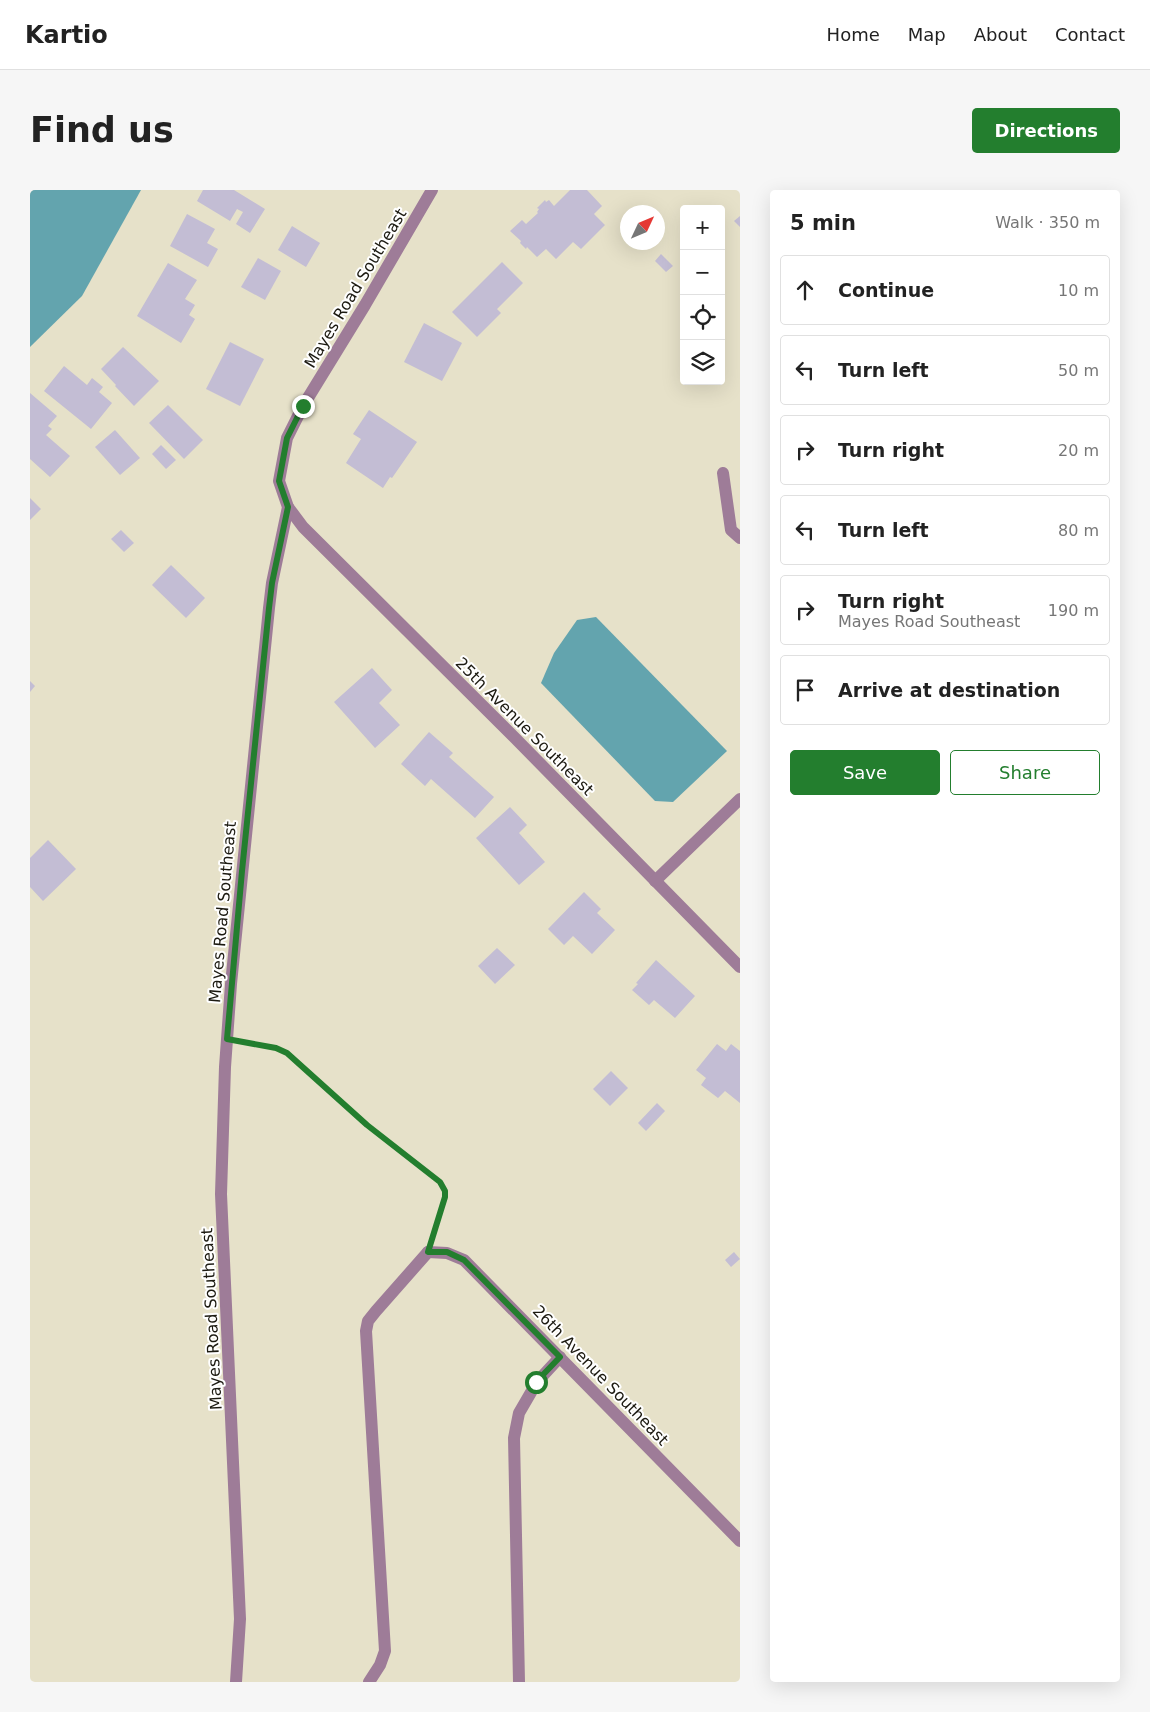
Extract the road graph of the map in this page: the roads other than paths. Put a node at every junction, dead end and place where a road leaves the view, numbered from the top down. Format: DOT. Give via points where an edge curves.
graph roads {
  1 [pos="432,190"];
  2 [pos="724,473"];
  3 [pos="288,507"];
  4 [pos="740,538"];
  5 [pos="740,799"];
  6 [pos="655,881"];
  7 [pos="740,967"];
  8 [pos="560,1357"];
  9 [pos="740,1541"];
  10 [pos="236,1682"];
  11 [pos="369,1682"];
  12 [pos="519,1682"];
  1 -- 3 [label="street, Mayes Road Southeast" via="287,438 279,481"];
  2 -- 4 [label="street" via="731,530"];
  3 -- 6 [label="street, 25th Avenue Southeast" via="303,526"];
  3 -- 10 [label="street, Mayes Road Southeast" via="269,608 227,1039 222,1194 240,1619"];
  5 -- 6 [label="street"];
  6 -- 7 [label="street, 25th Avenue Southeast"];
  8 -- 9 [label="street, 26th Avenue Southeast"];
  8 -- 11 [label="street, 26th Avenue Southeast" via="464,1260 447,1252 428,1252 368,1320 366,1331 385,1651"];
  8 -- 12 [label="street" via="536,1382 520,1413 514,1438"];
}
